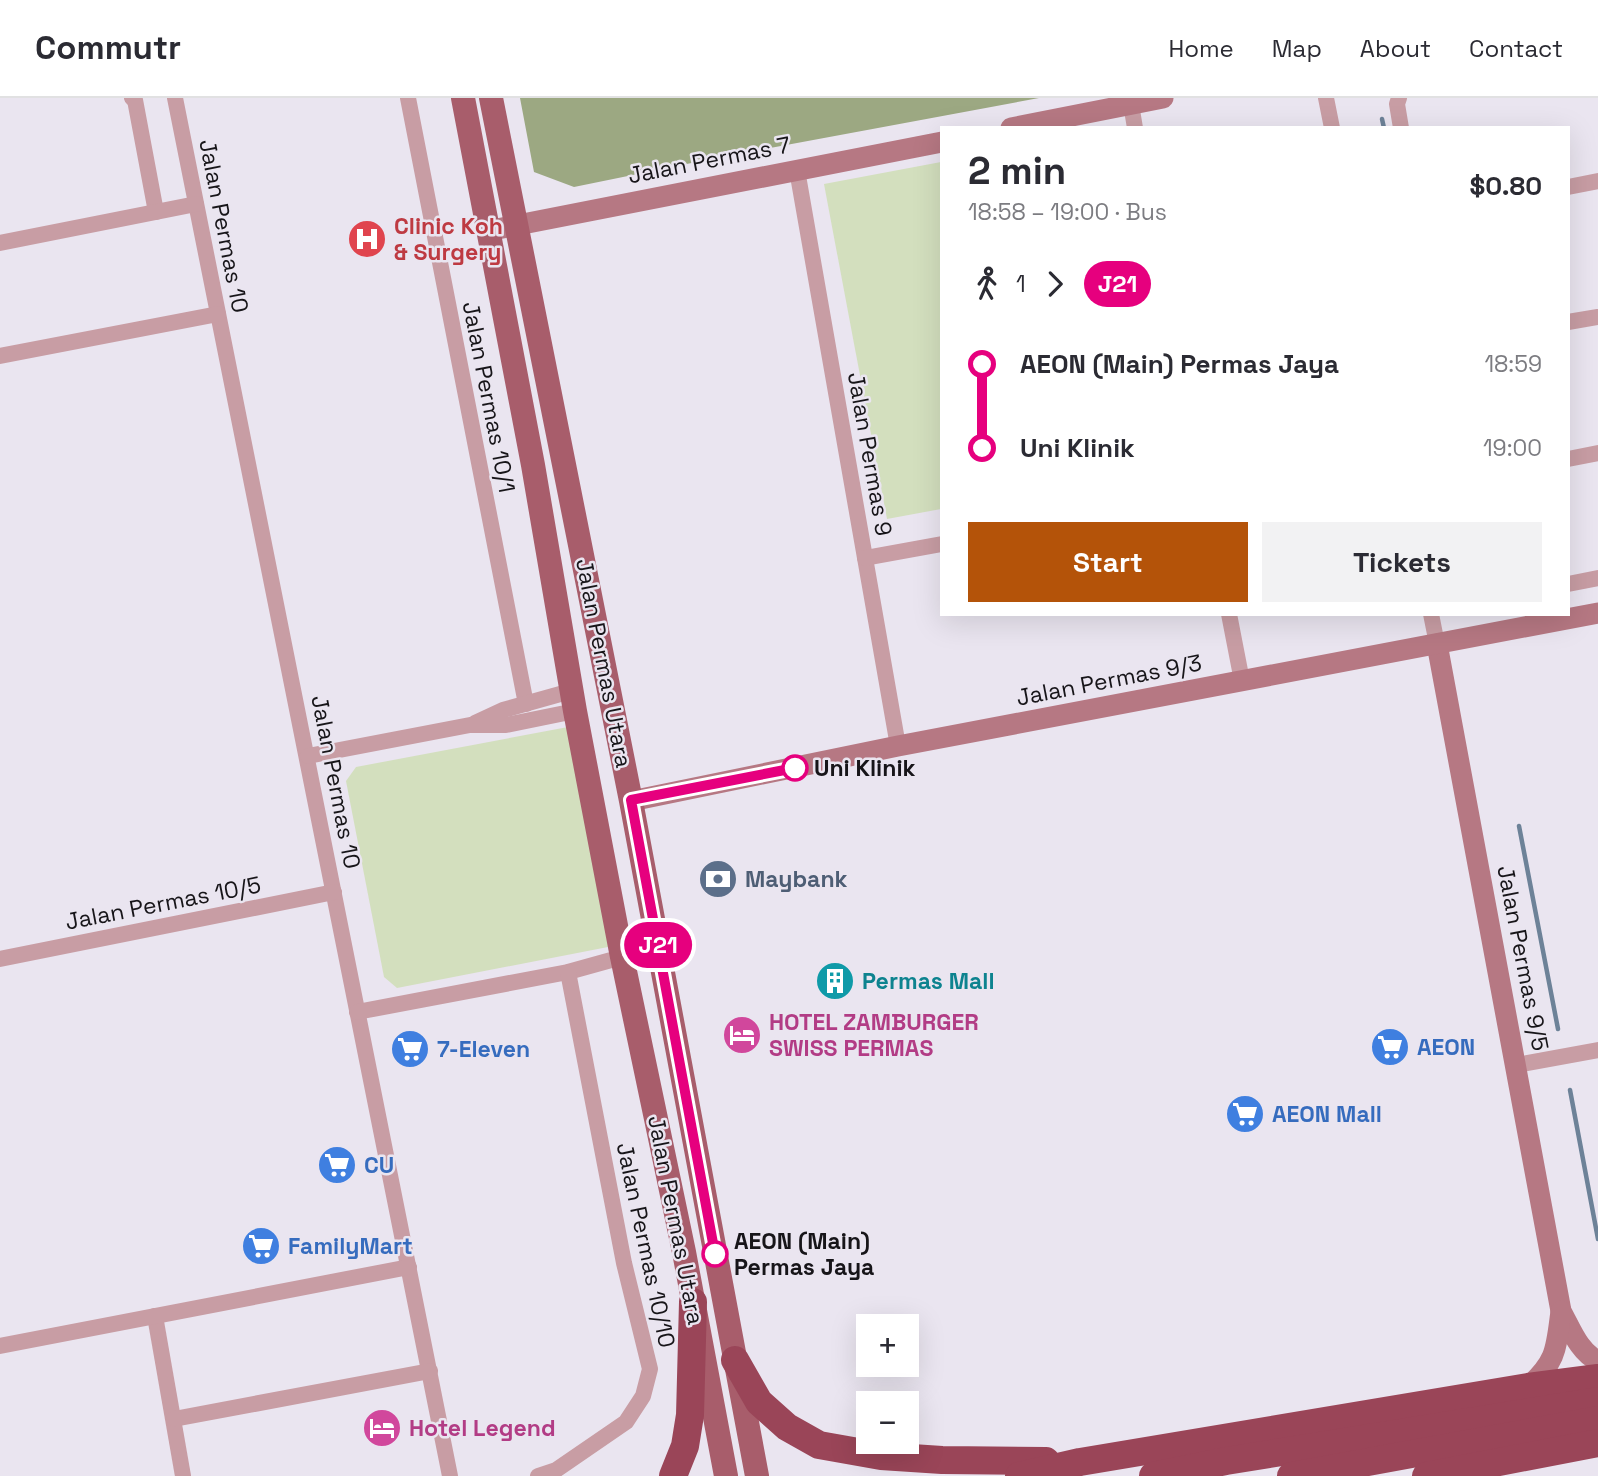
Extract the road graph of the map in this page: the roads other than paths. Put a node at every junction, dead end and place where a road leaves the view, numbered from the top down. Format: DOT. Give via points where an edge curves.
graph roads {
  1 [pos="175,98"];
  2 [pos="408,98"];
  3 [pos="463,98"];
  4 [pos="491,98"];
  5 [pos="1163,98"];
  6 [pos="1326,98"];
  7 [pos="1399,98"];
  8 [pos="133,99"];
  9 [pos="1131,104"];
  10 [pos="1022,126"];
  11 [pos="1135,126"];
  12 [pos="1332,126"];
  13 [pos="1401,126"];
  14 [pos="940,142"];
  15 [pos="797,170"];
  16 [pos="1598,181"];
  17 [pos="1570,187"];
  18 [pos="197,204"];
  19 [pos="156,212"];
  20 [pos="516,225"];
  21 [pos="487,231"];
  22 [pos="0,243"];
  23 [pos="218,314"];
  24 [pos="1598,317"];
  25 [pos="1570,323"];
  26 [pos="0,356"];
  27 [pos="1598,453"];
  28 [pos="563,456"];
  29 [pos="1570,459"];
  30 [pos="533,464"];
  31 [pos="940,544"];
  32 [pos="865,558"];
  33 [pos="1598,578"];
  34 [pos="1570,584"];
  35 [pos="1598,613"];
  36 [pos="1229,616"];
  37 [pos="1431,616"];
  38 [pos="1437,644"];
  39 [pos="1242,681"];
  40 [pos="573,701"];
  41 [pos="526,704"];
  42 [pos="470,725"];
  43 [pos="898,746"];
  44 [pos="308,755"];
  45 [pos="631,800"];
  46 [pos="334,892"];
  47 [pos="622,957"];
  48 [pos="0,959"];
  49 [pos="568,972"];
  50 [pos="357,1013"];
  51 [pos="1598,1050"];
  52 [pos="1517,1065"];
  53 [pos="409,1267"];
  54 [pos="693,1303"];
  55 [pos="1562,1311"];
  56 [pos="155,1316"];
  57 [pos="0,1346"];
  58 [pos="735,1360"];
  59 [pos="1598,1361"];
  60 [pos="430,1371"];
  61 [pos="1598,1378"];
  62 [pos="1528,1387"];
  63 [pos="1598,1401"];
  64 [pos="174,1419"];
  65 [pos="1598,1420"];
  66 [pos="1544,1429"];
  67 [pos="1598,1443"];
  68 [pos="1080,1462"];
  69 [pos="183,1476"];
  70 [pos="450,1476"];
  71 [pos="538,1476"];
  72 [pos="673,1476"];
  73 [pos="726,1476"];
  74 [pos="757,1476"];
  75 [pos="1019,1476"];
  76 [pos="1153,1476"];
  77 [pos="1291,1476"];
  78 [pos="1375,1476"];
  79 [pos="1426,1476"];
  1 -- 18 [label="street, Jalan Permas 10"];
  2 -- 41 [label="street, Jalan Permas 10/1"];
  3 -- 21 [label="main road, Jalan Permas Utara"];
  4 -- 20 [label="main road, Jalan Permas Utara"];
  5 -- 9 [label="street"];
  6 -- 12 [label="street"];
  7 -- 13 [label="street"];
  8 -- 19 [label="street"];
  9 -- 10 [label="street"];
  9 -- 11 [label="street"];
  14 -- 15 [label="street, Jalan Permas 7"];
  15 -- 20 [label="street, Jalan Permas 7"];
  15 -- 32 [label="street, Jalan Permas 9"];
  16 -- 17 [label="street"];
  18 -- 19 [label="street"];
  18 -- 23 [label="street, Jalan Permas 10"];
  19 -- 22 [label="street"];
  20 -- 21 [label="street, Jalan Permas 7"];
  20 -- 28 [label="main road, Jalan Permas Utara"];
  21 -- 30 [label="main road, Jalan Permas Utara"];
  23 -- 26 [label="street"];
  23 -- 44 [label="street, Jalan Permas 10"];
  24 -- 25 [label="street"];
  27 -- 29 [label="street"];
  28 -- 30 [label="main road" via="544,451"];
  28 -- 45 [label="main road, Jalan Permas Utara"];
  30 -- 40 [label="main road, Jalan Permas Utara"];
  31 -- 32 [label="street"];
  32 -- 43 [label="street, Jalan Permas 9"];
  33 -- 34 [label="street"];
  35 -- 38 [label="street, Jalan Permas 9/3"];
  36 -- 39 [label="street"];
  37 -- 38 [label="street, Jalan Permas 9/5"];
  38 -- 39 [label="street, Jalan Permas 9/3"];
  38 -- 52 [label="street, Jalan Permas 9/5"];
  39 -- 43 [label="street, Jalan Permas 9/3"];
  40 -- 41 [label="street"];
  40 -- 42 [label="street" via="506,725"];
  40 -- 47 [label="main road, Jalan Permas Utara"];
  41 -- 42 [label="street"];
  42 -- 44 [label="street"];
  43 -- 45 [label="street, Jalan Permas 9/3"];
  44 -- 46 [label="street, Jalan Permas 10"];
  45 -- 58 [label="main road, Jalan Permas Utara"];
  46 -- 48 [label="street, Jalan Permas 10/5"];
  46 -- 50 [label="street, Jalan Permas 10"];
  47 -- 49 [label="street"];
  47 -- 54 [label="main road, Jalan Permas Utara"];
  49 -- 50 [label="street"];
  49 -- 71 [label="street, Jalan Permas 10/10" via="624,1263 650,1369 643,1396 626,1422"];
  50 -- 53 [label="street, Jalan Permas 10"];
  51 -- 52 [label="street"];
  52 -- 55 [label="street, Jalan Permas 9/5"];
  53 -- 56 [label="street"];
  53 -- 60 [label="street, Jalan Permas 10"];
  54 -- 72 [label="highway" via="690,1415 685,1447"];
  54 -- 73 [label="main road, Jalan Permas Utara"];
  55 -- 59 [label="street, Jalan Permas 9/5" via="1577,1342"];
  55 -- 62 [label="street, Jalan Permas 9/5" via="1547,1370"];
  56 -- 57 [label="street"];
  56 -- 64 [label="street"];
  58 -- 68 [label="highway" via="759,1402 787,1427 819,1445 881,1456"];
  58 -- 74 [label="main road, Jalan Permas Utara"];
  60 -- 64 [label="street"];
  60 -- 70 [label="street, Jalan Permas 10"];
  61 -- 62 [label="highway"];
  62 -- 68 [label="highway"];
  63 -- 76 [label="highway"];
  64 -- 69 [label="street"];
  65 -- 66 [label="highway"];
  66 -- 77 [label="highway"];
  66 -- 78 [label="highway"];
  67 -- 79 [label="highway"];
  68 -- 75 [label="highway"];
}
